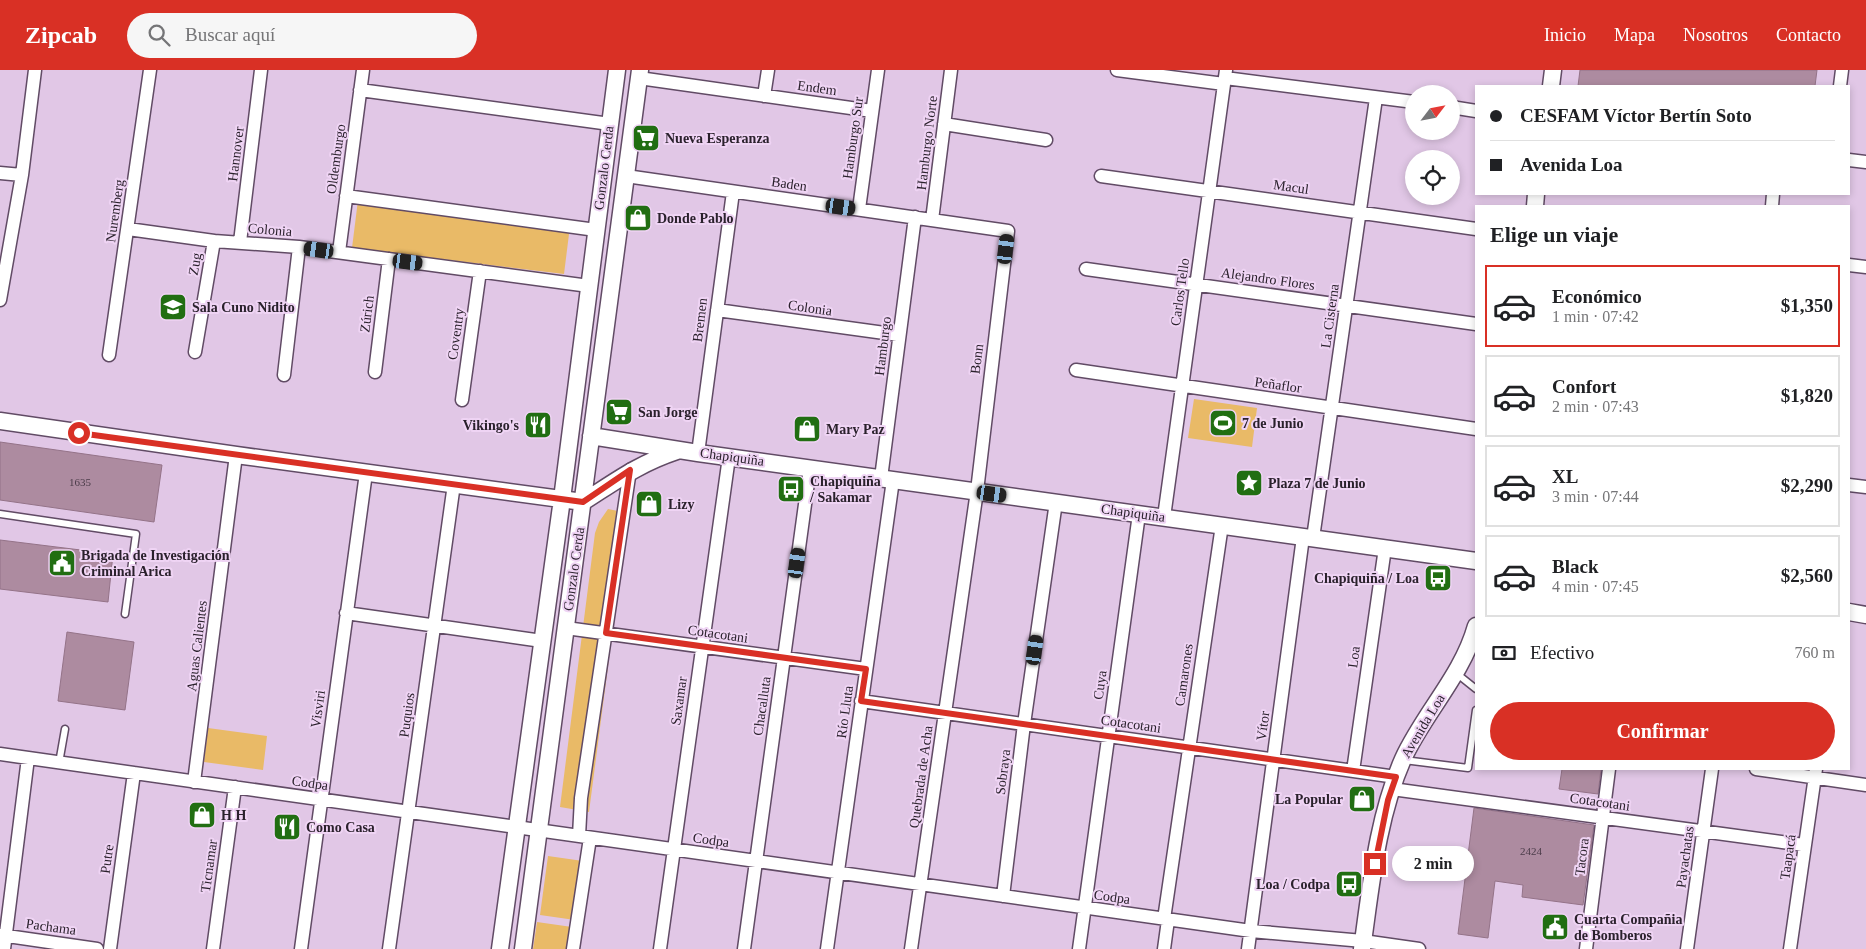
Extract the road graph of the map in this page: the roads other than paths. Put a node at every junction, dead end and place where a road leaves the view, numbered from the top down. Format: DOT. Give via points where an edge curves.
graph roads {
  1 [pos="35,70"];
  2 [pos="150,70"];
  3 [pos="261,70"];
  4 [pos="363,70"];
  5 [pos="617,70"];
  6 [pos="768,70"];
  7 [pos="878,70"];
  8 [pos="951,70"];
  9 [pos="1117,70"];
  10 [pos="1553,70"];
  11 [pos="1842,70"];
  12 [pos="640,74"];
  13 [pos="1225,77"];
  14 [pos="1551,85"];
  15 [pos="1840,85"];
  16 [pos="360,90"];
  17 [pos="764,96"];
  18 [pos="1376,98"];
  19 [pos="1405,101"];
  20 [pos="1460,108"];
  21 [pos="872,111"];
  22 [pos="1475,111"];
  23 [pos="610,124"];
  24 [pos="944,124"];
  25 [pos="1046,140"];
  26 [pos="1850,160"];
  27 [pos="1866,162"];
  28 [pos="0,173"];
  29 [pos="22,175"];
  30 [pos="626,176"];
  31 [pos="1101,176"];
  32 [pos="1209,191"];
  33 [pos="733,192"];
  34 [pos="346,196"];
  35 [pos="858,209"];
  36 [pos="1360,212"];
  37 [pos="915,217"];
  38 [pos="932,220"];
  39 [pos="1475,228"];
  40 [pos="128,229"];
  41 [pos="596,230"];
  42 [pos="1008,231"];
  43 [pos="214,241"];
  44 [pos="240,242"];
  45 [pos="300,247"];
  46 [pos="339,252"];
  47 [pos="389,259"];
  48 [pos="1850,265"];
  49 [pos="1866,267"];
  50 [pos="1086,269"];
  51 [pos="480,271"];
  52 [pos="1196,284"];
  53 [pos="589,286"];
  54 [pos="0,300"];
  55 [pos="1346,306"];
  56 [pos="717,310"];
  57 [pos="1475,324"];
  58 [pos="899,335"];
  59 [pos="195,352"];
  60 [pos="110,355"];
  61 [pos="1076,370"];
  62 [pos="374,372"];
  63 [pos="284,375"];
  64 [pos="1182,386"];
  65 [pos="462,400"];
  66 [pos="1332,408"];
  67 [pos="0,422"];
  68 [pos="1475,429"];
  69 [pos="591,436"];
  70 [pos="679,450"];
  71 [pos="698,453"];
  72 [pos="236,455"];
  73 [pos="728,457"];
  74 [pos="810,468"];
  75 [pos="630,470"];
  76 [pos="366,473"];
  77 [pos="887,479"];
  78 [pos="454,484"];
  79 [pos="1850,485"];
  80 [pos="1866,487"];
  81 [pos="977,491"];
  82 [pos="562,498"];
  83 [pos="583,502"];
  84 [pos="1056,502"];
  85 [pos="0,514"];
  86 [pos="1139,514"];
  87 [pos="1164,517"];
  88 [pos="1222,525"];
  89 [pos="1308,537"];
  90 [pos="1385,548"];
  91 [pos="1475,561"];
  92 [pos="1850,612"];
  93 [pos="346,613"];
  94 [pos="125,614"];
  95 [pos="1866,615"];
  96 [pos="434,626"];
  97 [pos="566,628"];
  98 [pos="1475,629"];
  99 [pos="606,633"];
  100 [pos="542,641"];
  101 [pos="702,646"];
  102 [pos="784,658"];
  103 [pos="866,669"];
  104 [pos="1456,673"];
  105 [pos="1475,688"];
  106 [pos="861,701"];
  107 [pos="945,713"];
  108 [pos="1475,717"];
  109 [pos="1024,724"];
  110 [pos="64,729"];
  111 [pos="1108,736"];
  112 [pos="1189,748"];
  113 [pos="0,754"];
  114 [pos="28,758"];
  115 [pos="1403,759"];
  116 [pos="1273,760"];
  117 [pos="59,762"];
  118 [pos="1610,770"];
  119 [pos="1712,770"];
  120 [pos="1771,770"];
  121 [pos="1353,771"];
  122 [pos="134,773"];
  123 [pos="1815,773"];
  124 [pos="194,782"];
  125 [pos="1394,783"];
  126 [pos="1866,785"];
  127 [pos="235,787"];
  128 [pos="320,800"];
  129 [pos="408,812"];
  130 [pos="1602,818"];
  131 [pos="517,828"];
  132 [pos="539,831"];
  133 [pos="1704,831"];
  134 [pos="584,837"];
  135 [pos="1804,845"];
  136 [pos="673,850"];
  137 [pos="755,861"];
  138 [pos="837,873"];
  139 [pos="920,884"];
  140 [pos="1003,896"];
  141 [pos="1085,908"];
  142 [pos="1166,919"];
  143 [pos="1251,932"];
  144 [pos="3,940"];
  145 [pos="1362,945"];
  146 [pos="97,949"];
  147 [pos="110,949"];
  148 [pos="213,949"];
  149 [pos="301,949"];
  150 [pos="390,949"];
  151 [pos="500,949"];
  152 [pos="523,949"];
  153 [pos="573,949"];
  154 [pos="660,949"];
  155 [pos="744,949"];
  156 [pos="827,949"];
  157 [pos="911,949"];
  158 [pos="1079,949"];
  159 [pos="1164,949"];
  160 [pos="1248,949"];
  161 [pos="1419,949"];
  162 [pos="1586,949"];
  163 [pos="1687,949"];
  164 [pos="1790,949"];
  1 -- 29 [label="street"];
  2 -- 40 [label="street, Nuremberg"];
  3 -- 44 [label="street, Hannover"];
  4 -- 16 [label="street, Oldemburgo"];
  5 -- 23 [label="street, Gonzalo Cerda"];
  6 -- 17 [label="street"];
  7 -- 21 [label="street, Hamburgo Sur"];
  8 -- 24 [label="street, Hamburgo Norte"];
  9 -- 13 [label="street"];
  10 -- 14 [label="street"];
  11 -- 15 [label="street"];
  12 -- 17 [label="street, Endem"];
  12 -- 30 [label="street, Gonzalo Cerda"];
  13 -- 18 [label="street"];
  13 -- 32 [label="street, Carlos Tello"];
  16 -- 23 [label="street"];
  16 -- 34 [label="street, Oldemburgo"];
  17 -- 21 [label="street, Endem"];
  18 -- 19 [label="street"];
  18 -- 36 [label="street, La Cisterna"];
  20 -- 22 [label="street"];
  21 -- 35 [label="street, Hamburgo Sur"];
  23 -- 41 [label="street, Gonzalo Cerda"];
  24 -- 25 [label="street"];
  24 -- 38 [label="street, Hamburgo Norte"];
  26 -- 27 [label="street"];
  28 -- 29 [label="street"];
  29 -- 54 [label="street"];
  30 -- 33 [label="street, Baden"];
  30 -- 69 [label="street, Gonzalo Cerda"];
  31 -- 32 [label="street, Macul"];
  32 -- 36 [label="street, Macul"];
  32 -- 52 [label="street, Carlos Tello"];
  33 -- 35 [label="street, Baden"];
  33 -- 56 [label="street, Bremen"];
  34 -- 41 [label="street"];
  34 -- 46 [label="street, Oldemburgo"];
  35 -- 37 [label="street, Baden"];
  36 -- 39 [label="street, Macul"];
  36 -- 55 [label="street, La Cisterna"];
  37 -- 38 [label="street, Baden"];
  37 -- 58 [label="street, Hamburgo"];
  38 -- 42 [label="street, Baden"];
  40 -- 43 [label="street, Colonia"];
  40 -- 60 [label="street, Nuremberg"];
  41 -- 53 [label="street, Gonzalo Cerda"];
  42 -- 81 [label="street, Bonn"];
  43 -- 44 [label="street, Colonia"];
  43 -- 59 [label="street, Zug"];
  44 -- 45 [label="street, Colonia"];
  45 -- 46 [label="street, Colonia"];
  45 -- 63 [label="street"];
  46 -- 47 [label="street, Colonia"];
  47 -- 51 [label="street, Colonia"];
  47 -- 62 [label="street, Zúrich"];
  48 -- 49 [label="street"];
  50 -- 52 [label="street, Alejandro Flores"];
  51 -- 53 [label="street, Colonia"];
  51 -- 65 [label="street, Coventry"];
  52 -- 55 [label="street, Alejandro Flores"];
  52 -- 64 [label="street, Carlos Tello"];
  53 -- 82 [label="street, Gonzalo Cerda"];
  55 -- 57 [label="street, Alejandro Flores"];
  55 -- 66 [label="street, La Cisterna"];
  56 -- 58 [label="street, Colonia"];
  56 -- 71 [label="street, Bremen"];
  58 -- 77 [label="street, Hamburgo"];
  61 -- 64 [label="street, Peñaflor"];
  64 -- 66 [label="street, Peñaflor"];
  64 -- 87 [label="street, Carlos Tello"];
  66 -- 68 [label="street, Peñaflor"];
  66 -- 89 [label="street, La Cisterna"];
  67 -- 72 [label="street"];
  69 -- 70 [label="street"];
  69 -- 83 [label="street, Gonzalo Cerda"];
  70 -- 71 [label="street, Chapiquiña"];
  70 -- 75 [label="street, Chapiquiña"];
  71 -- 73 [label="street, Chapiquiña"];
  72 -- 76 [label="street"];
  72 -- 124 [label="street, Aguas Calientes"];
  73 -- 74 [label="street, Chapiquiña"];
  73 -- 101 [label="street, Saxamar"];
  74 -- 77 [label="street, Chapiquiña"];
  74 -- 102 [label="street, Chacalluta"];
  75 -- 83 [label="street, Chapiquiña"];
  75 -- 99 [label="street"];
  76 -- 78 [label="street"];
  76 -- 93 [label="street, Visviri"];
  77 -- 81 [label="street, Chapiquiña"];
  77 -- 103 [label="street, Río Lluta"];
  78 -- 82 [label="street"];
  78 -- 96 [label="street, Puquios"];
  79 -- 80 [label="street"];
  81 -- 84 [label="street, Chapiquiña"];
  81 -- 107 [label="street, Quebrada de Acha"];
  82 -- 83 [label="street"];
  82 -- 100 [label="street, Gonzalo Cerda"];
  83 -- 97 [label="street, Gonzalo Cerda"];
  84 -- 86 [label="street, Chapiquiña"];
  84 -- 109 [label="street, Sobraya"];
  85 -- 94 [label="lane" via="136,534"];
  86 -- 87 [label="street, Chapiquiña"];
  86 -- 111 [label="street, Cuya"];
  87 -- 88 [label="street, Chapiquiña"];
  88 -- 89 [label="street, Chapiquiña"];
  88 -- 112 [label="street, Camarones"];
  89 -- 90 [label="street, Chapiquiña"];
  89 -- 116 [label="street, Vítor"];
  90 -- 91 [label="street, Chapiquiña"];
  90 -- 121 [label="street, Loa"];
  92 -- 95 [label="street"];
  93 -- 96 [label="street"];
  93 -- 128 [label="street, Visviri"];
  96 -- 100 [label="street"];
  96 -- 129 [label="street, Puquios"];
  97 -- 99 [label="street, Cotacotani"];
  97 -- 132 [label="street, Gonzalo Cerda"];
  98 -- 104 [label="street, Avenida Loa"];
  99 -- 101 [label="street, Cotacotani"];
  99 -- 134 [label="street" via="581,798"];
  100 -- 131 [label="street, Gonzalo Cerda"];
  101 -- 102 [label="street, Cotacotani"];
  101 -- 136 [label="street, Saxamar"];
  102 -- 103 [label="street, Cotacotani"];
  102 -- 137 [label="street, Chacalluta"];
  103 -- 106 [label="street, Río Lluta"];
  104 -- 105 [label="lane"];
  104 -- 115 [label="street, Avenida Loa"];
  106 -- 107 [label="street, Cotacotani"];
  106 -- 138 [label="street, Río Lluta"];
  107 -- 109 [label="street, Cotacotani"];
  107 -- 139 [label="street, Quebrada de Acha"];
  108 -- 115 [label="lane" via="1468,768"];
  109 -- 111 [label="street, Cotacotani"];
  109 -- 140 [label="street, Sobraya"];
  110 -- 117 [label="lane"];
  111 -- 112 [label="street, Cotacotani"];
  111 -- 141 [label="street, Cuya"];
  112 -- 116 [label="street, Cotacotani"];
  112 -- 142 [label="street, Camarones"];
  113 -- 114 [label="street, Codpa"];
  114 -- 117 [label="street, Codpa"];
  114 -- 144 [label="street"];
  115 -- 125 [label="street, Avenida Loa"];
  116 -- 121 [label="street, Cotacotani"];
  116 -- 143 [label="street, Vítor"];
  117 -- 122 [label="street, Codpa"];
  118 -- 130 [label="street, Tacora"];
  119 -- 133 [label="street, Payachatas"];
  120 -- 123 [label="street"];
  121 -- 125 [label="street, Cotacotani"];
  122 -- 124 [label="street, Codpa"];
  122 -- 147 [label="street, Putre"];
  123 -- 126 [label="street"];
  123 -- 135 [label="street, Taapacá"];
  124 -- 127 [label="street, Codpa"];
  125 -- 130 [label="street, Cotacotani"];
  125 -- 145 [label="street, Avenida Loa" via="1378,848"];
  127 -- 128 [label="street, Codpa"];
  127 -- 148 [label="street, Ticnamar"];
  128 -- 129 [label="street, Codpa"];
  128 -- 149 [label="street, Visviri"];
  129 -- 131 [label="street, Codpa"];
  129 -- 150 [label="street, Puquios"];
  130 -- 133 [label="street, Cotacotani"];
  130 -- 162 [label="street, Tacora"];
  131 -- 132 [label="street, Codpa"];
  131 -- 151 [label="street, Gonzalo Cerda"];
  132 -- 134 [label="street, Codpa"];
  132 -- 152 [label="street, Gonzalo Cerda"];
  133 -- 135 [label="street, Cotacotani"];
  133 -- 163 [label="street, Payachatas"];
  134 -- 136 [label="street, Codpa"];
  134 -- 153 [label="street"];
  135 -- 164 [label="street, Taapacá"];
  136 -- 137 [label="street, Codpa"];
  136 -- 154 [label="street, Saxamar"];
  137 -- 138 [label="street, Codpa"];
  137 -- 155 [label="street, Chacalluta"];
  138 -- 139 [label="street, Codpa"];
  138 -- 156 [label="street, Río Lluta"];
  139 -- 140 [label="street, Codpa"];
  139 -- 157 [label="street, Quebrada de Acha"];
  140 -- 141 [label="street, Codpa"];
  141 -- 142 [label="street, Codpa"];
  141 -- 158 [label="street, Cuya"];
  142 -- 143 [label="street, Codpa"];
  142 -- 159 [label="street, Camarones"];
  143 -- 145 [label="street, Codpa"];
  143 -- 160 [label="street, Vítor"];
  144 -- 146 [label="street, Pachama"];
  145 -- 161 [label="street, Codpa"];
}
